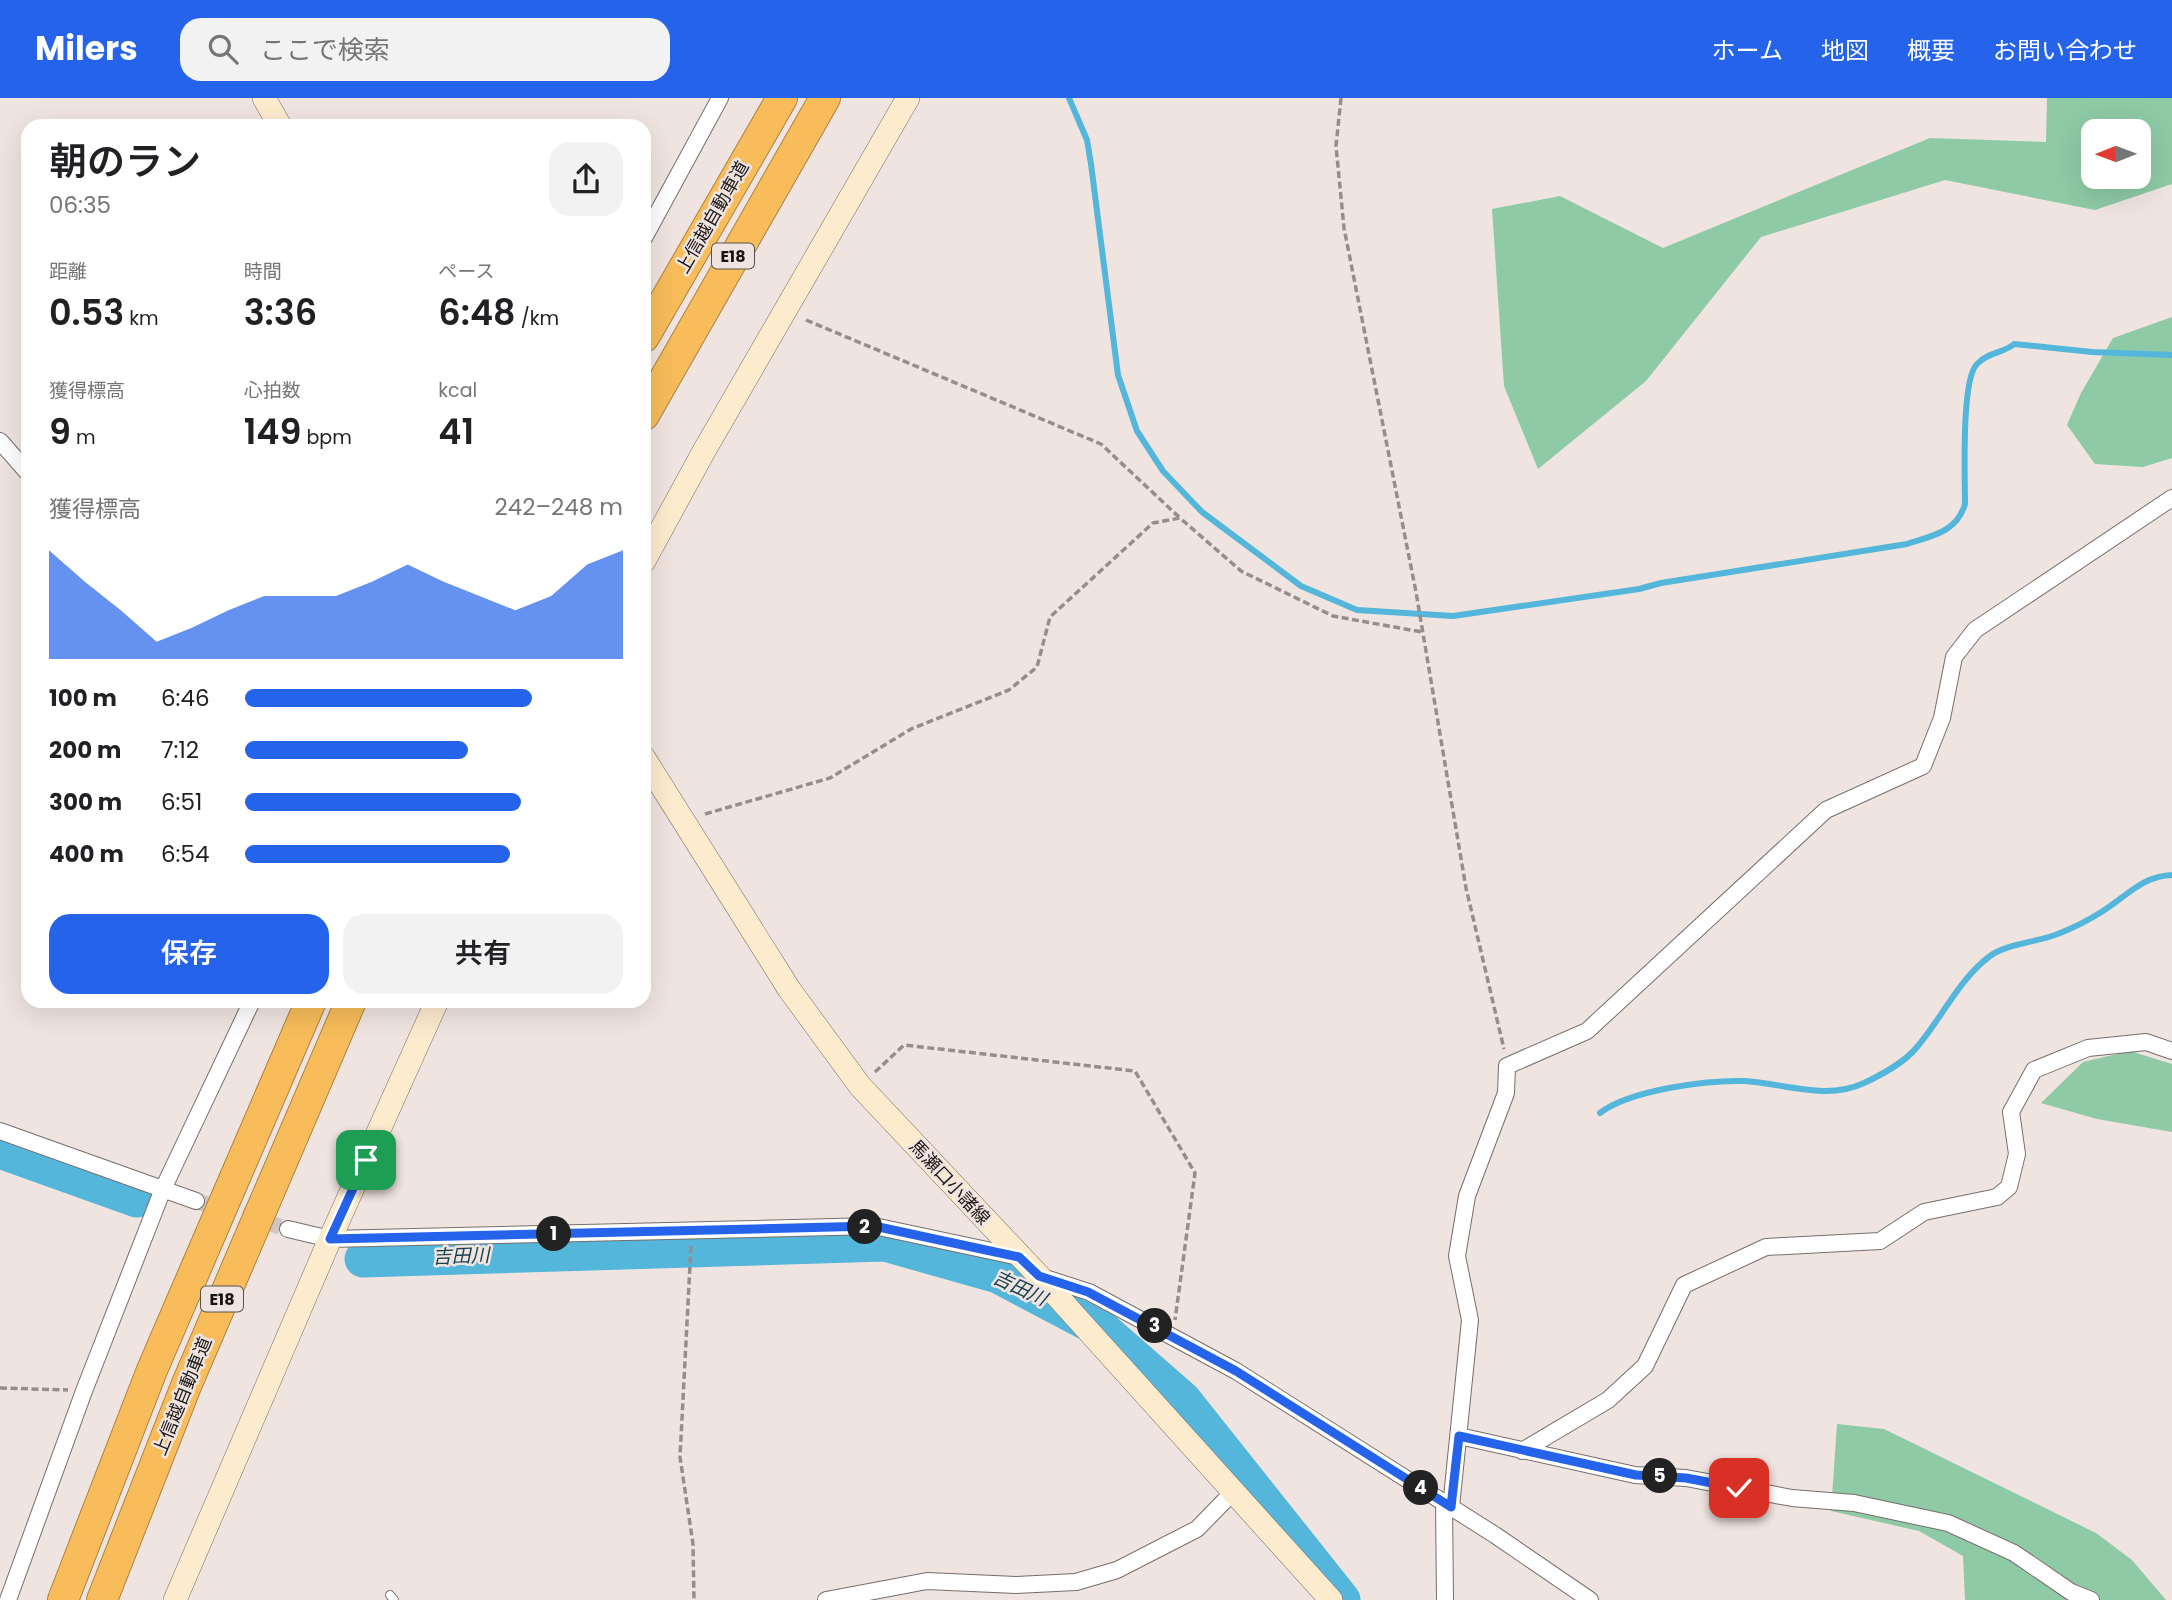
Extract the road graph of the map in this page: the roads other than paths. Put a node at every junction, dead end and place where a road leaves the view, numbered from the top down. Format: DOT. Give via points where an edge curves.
graph roads {
  1 [pos="264,98"];
  2 [pos="720,98"];
  3 [pos="782,98"];
  4 [pos="825,98"];
  5 [pos="908,98"];
  6 [pos="276,119"];
  7 [pos="651,225"];
  8 [pos="651,325"];
  9 [pos="651,403"];
  10 [pos="0,441"];
  11 [pos="21,464"];
  12 [pos="2172,499"];
  13 [pos="651,549"];
  14 [pos="651,770"];
  15 [pos="249,1008"];
  16 [pos="308,1008"];
  17 [pos="348,1008"];
  18 [pos="434,1008"];
  19 [pos="2172,1051"];
  20 [pos="0,1131"];
  21 [pos="163,1189"];
  22 [pos="196,1201"];
  23 [pos="288,1229"];
  24 [pos="330,1239"];
  25 [pos="1019,1257"];
  26 [pos="1039,1276"];
  27 [pos="1459,1436"];
  28 [pos="1522,1451"];
  29 [pos="1233,1492"];
  30 [pos="1447,1505"];
  31 [pos="888,1595"];
  32 [pos="8,1600"];
  33 [pos="63,1600"];
  34 [pos="102,1600"];
  35 [pos="175,1600"];
  36 [pos="826,1600"];
  37 [pos="1331,1600"];
  38 [pos="1445,1600"];
  39 [pos="1590,1600"];
  40 [pos="2091,1600"];
  1 -- 6 [label="street"];
  2 -- 7 [label="street"];
  3 -- 8 [label="highway, 上信越自動車道 / E18"];
  4 -- 9 [label="highway, E18"];
  5 -- 13 [label="street"];
  10 -- 11 [label="street"];
  12 -- 27 [label="street" via="1975,630 1954,657 1942,718 1923,766 1826,810 1587,1031 1507,1066 1506,1093 1467,1196 1457,1256 1470,1320"];
  14 -- 25 [label="street, 馬瀬口小諸線" via="789,989 860,1086"];
  15 -- 21 [label="street"];
  16 -- 33 [label="highway, 上信越自動車道 / E18" via="152,1370"];
  17 -- 34 [label="highway, 上信越自動車道 / E18" via="217,1310"];
  18 -- 24 [label="street"];
  19 -- 28 [label="street" via="2146,1042 2088,1048 2034,1070 2011,1112 2017,1154 2009,1187 1997,1196 1924,1212 1880,1241 1766,1247 1684,1285 1645,1366 1608,1400"];
  20 -- 21 [label="street"];
  21 -- 22 [label="street"];
  21 -- 32 [label="street"];
  23 -- 24 [label="street"];
  24 -- 25 [label="street" via="874,1226"];
  24 -- 35 [label="street"];
  25 -- 26 [label="street, 馬瀬口小諸線"];
  26 -- 29 [label="street, 馬瀬口小諸線"];
  26 -- 30 [label="street" via="1088,1292 1236,1371"];
  27 -- 28 [label="street"];
  27 -- 30 [label="street"];
  28 -- 40 [label="street" via="1636,1475 1854,1503 1948,1523 2014,1553 2071,1592"];
  29 -- 31 [label="street" via="1197,1529 1117,1570 1076,1582 927,1581"];
  29 -- 37 [label="street, 馬瀬口小諸線"];
  30 -- 38 [label="street"];
  30 -- 39 [label="street"];
  31 -- 36 [label="street"];
}
